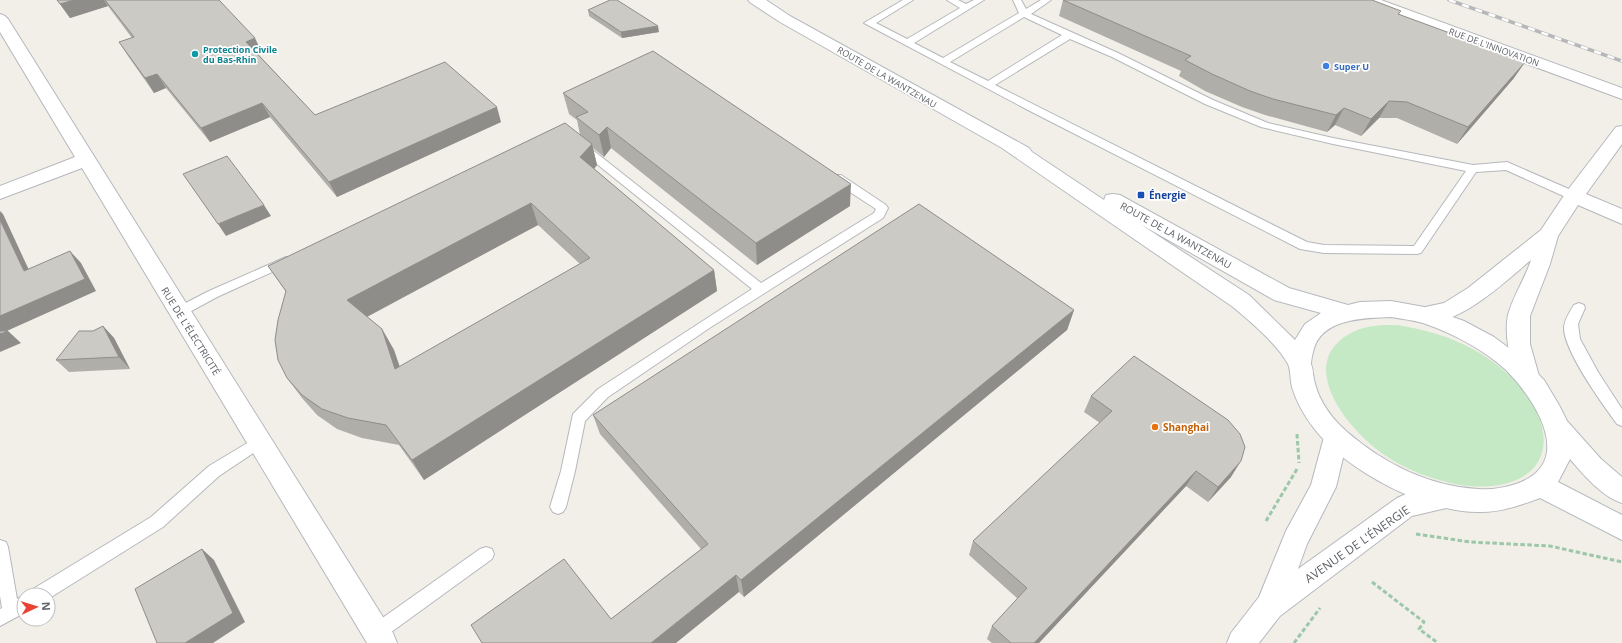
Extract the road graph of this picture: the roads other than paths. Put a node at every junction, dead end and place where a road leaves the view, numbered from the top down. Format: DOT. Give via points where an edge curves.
graph roads {
  1 [pos="740,0"];
  2 [pos="756,0"];
  3 [pos="909,0"];
  4 [pos="951,0"];
  5 [pos="980,0"];
  6 [pos="1017,0"];
  7 [pos="1046,0"];
  8 [pos="1367,0"];
  9 [pos="967,8"];
  10 [pos="1024,14"];
  11 [pos="0,19"];
  12 [pos="785,19"];
  13 [pos="1069,35"];
  14 [pos="907,43"];
  15 [pos="944,62"];
  16 [pos="988,85"];
  17 [pos="1622,94"];
  18 [pos="1622,131"];
  19 [pos="571,138"];
  20 [pos="1010,146"];
  21 [pos="86,160"];
  22 [pos="1473,168"];
  23 [pos="829,173"];
  24 [pos="0,194"];
  25 [pos="1574,196"];
  26 [pos="1622,217"];
  27 [pos="1548,235"];
  28 [pos="299,254"];
  29 [pos="761,290"];
  30 [pos="1579,308"];
  31 [pos="179,312"];
  32 [pos="1345,312"];
  33 [pos="1424,315"];
  34 [pos="1299,364"];
  35 [pos="1527,376"];
  36 [pos="1600,387"];
  37 [pos="1622,404"];
  38 [pos="1622,420"];
  39 [pos="1557,427"];
  40 [pos="1336,437"];
  41 [pos="259,442"];
  42 [pos="1540,485"];
  43 [pos="1622,492"];
  44 [pos="1450,498"];
  45 [pos="558,508"];
  46 [pos="1622,528"];
  47 [pos="0,547"];
  48 [pos="486,554"];
  49 [pos="52,587"];
  50 [pos="1270,606"];
  51 [pos="12,611"];
  52 [pos="380,638"];
  53 [pos="1241,643"];
  1 -- 12 [label="street, ROUTE DE LA WANTZENAU"];
  2 -- 12 [label="street, ROUTE DE LA WANTZENAU"];
  3 -- 14 [label="lane" via="869,23"];
  4 -- 9 [label="lane"];
  5 -- 9 [label="lane"];
  6 -- 10 [label="lane"];
  7 -- 10 [label="lane"];
  8 -- 17 [label="street, RUE DE L'INNOVATION"];
  9 -- 14 [label="lane"];
  10 -- 13 [label="lane"];
  10 -- 15 [label="lane"];
  11 -- 21 [label="street, RUE DE L'ÉLECTRICITÉ"];
  12 -- 20 [label="street, ROUTE DE LA WANTZENAU"];
  13 -- 16 [label="lane"];
  13 -- 22 [label="lane" via="1209,102 1265,125 1333,142"];
  14 -- 15 [label="lane"];
  15 -- 16 [label="lane"];
  16 -- 22 [label="lane" via="1304,246 1324,249 1417,250"];
  18 -- 25 [label="street"];
  19 -- 29 [label="lane"];
  20 -- 32 [label="street, ROUTE DE LA WANTZENAU" via="1088,186 1282,294"];
  20 -- 34 [label="street, ROUTE DE LA WANTZENAU" via="1241,301 1284,344"];
  21 -- 24 [label="street"];
  21 -- 31 [label="street, RUE DE L'ÉLECTRICITÉ"];
  22 -- 25 [label="lane" via="1507,166"];
  23 -- 29 [label="lane" via="882,208 879,215"];
  25 -- 26 [label="street"];
  25 -- 27 [label="street"];
  27 -- 33 [label="street" via="1476,294 1449,310"];
  27 -- 35 [label="street" via="1540,264 1519,316 1519,344"];
  28 -- 31 [label="lane"];
  29 -- 45 [label="lane" via="603,393 578,418"];
  30 -- 36 [label="lane" via="1572,320 1571,332 1579,352"];
  31 -- 41 [label="street, RUE DE L'ÉLECTRICITÉ"];
  32 -- 33 [label="street" via="1376,308"];
  32 -- 34 [label="street" via="1321,323 1305,340"];
  33 -- 35 [label="street" via="1480,339 1505,356"];
  34 -- 40 [label="street" via="1304,387 1316,412"];
  35 -- 39 [label="street" via="1546,401"];
  36 -- 37 [label="lane"];
  36 -- 38 [label="lane"];
  39 -- 42 [label="street" via="1560,449 1554,469"];
  39 -- 43 [label="street" via="1592,467"];
  40 -- 44 [label="street" via="1369,463 1408,484"];
  40 -- 50 [label="street, AVENUE DE L'ÉNERGIE" via="1323,488 1295,540"];
  41 -- 49 [label="lane" via="214,472 157,522"];
  41 -- 52 [label="street, RUE DE L'ÉLECTRICITÉ"];
  42 -- 44 [label="street" via="1517,496 1493,500"];
  42 -- 46 [label="street"];
  44 -- 50 [label="street, AVENUE DE L'ÉNERGIE" via="1406,506"];
  47 -- 51 [label="lane"];
  48 -- 52 [label="lane"];
  50 -- 53 [label="street, AVENUE DE L'ÉNERGIE"];
}
